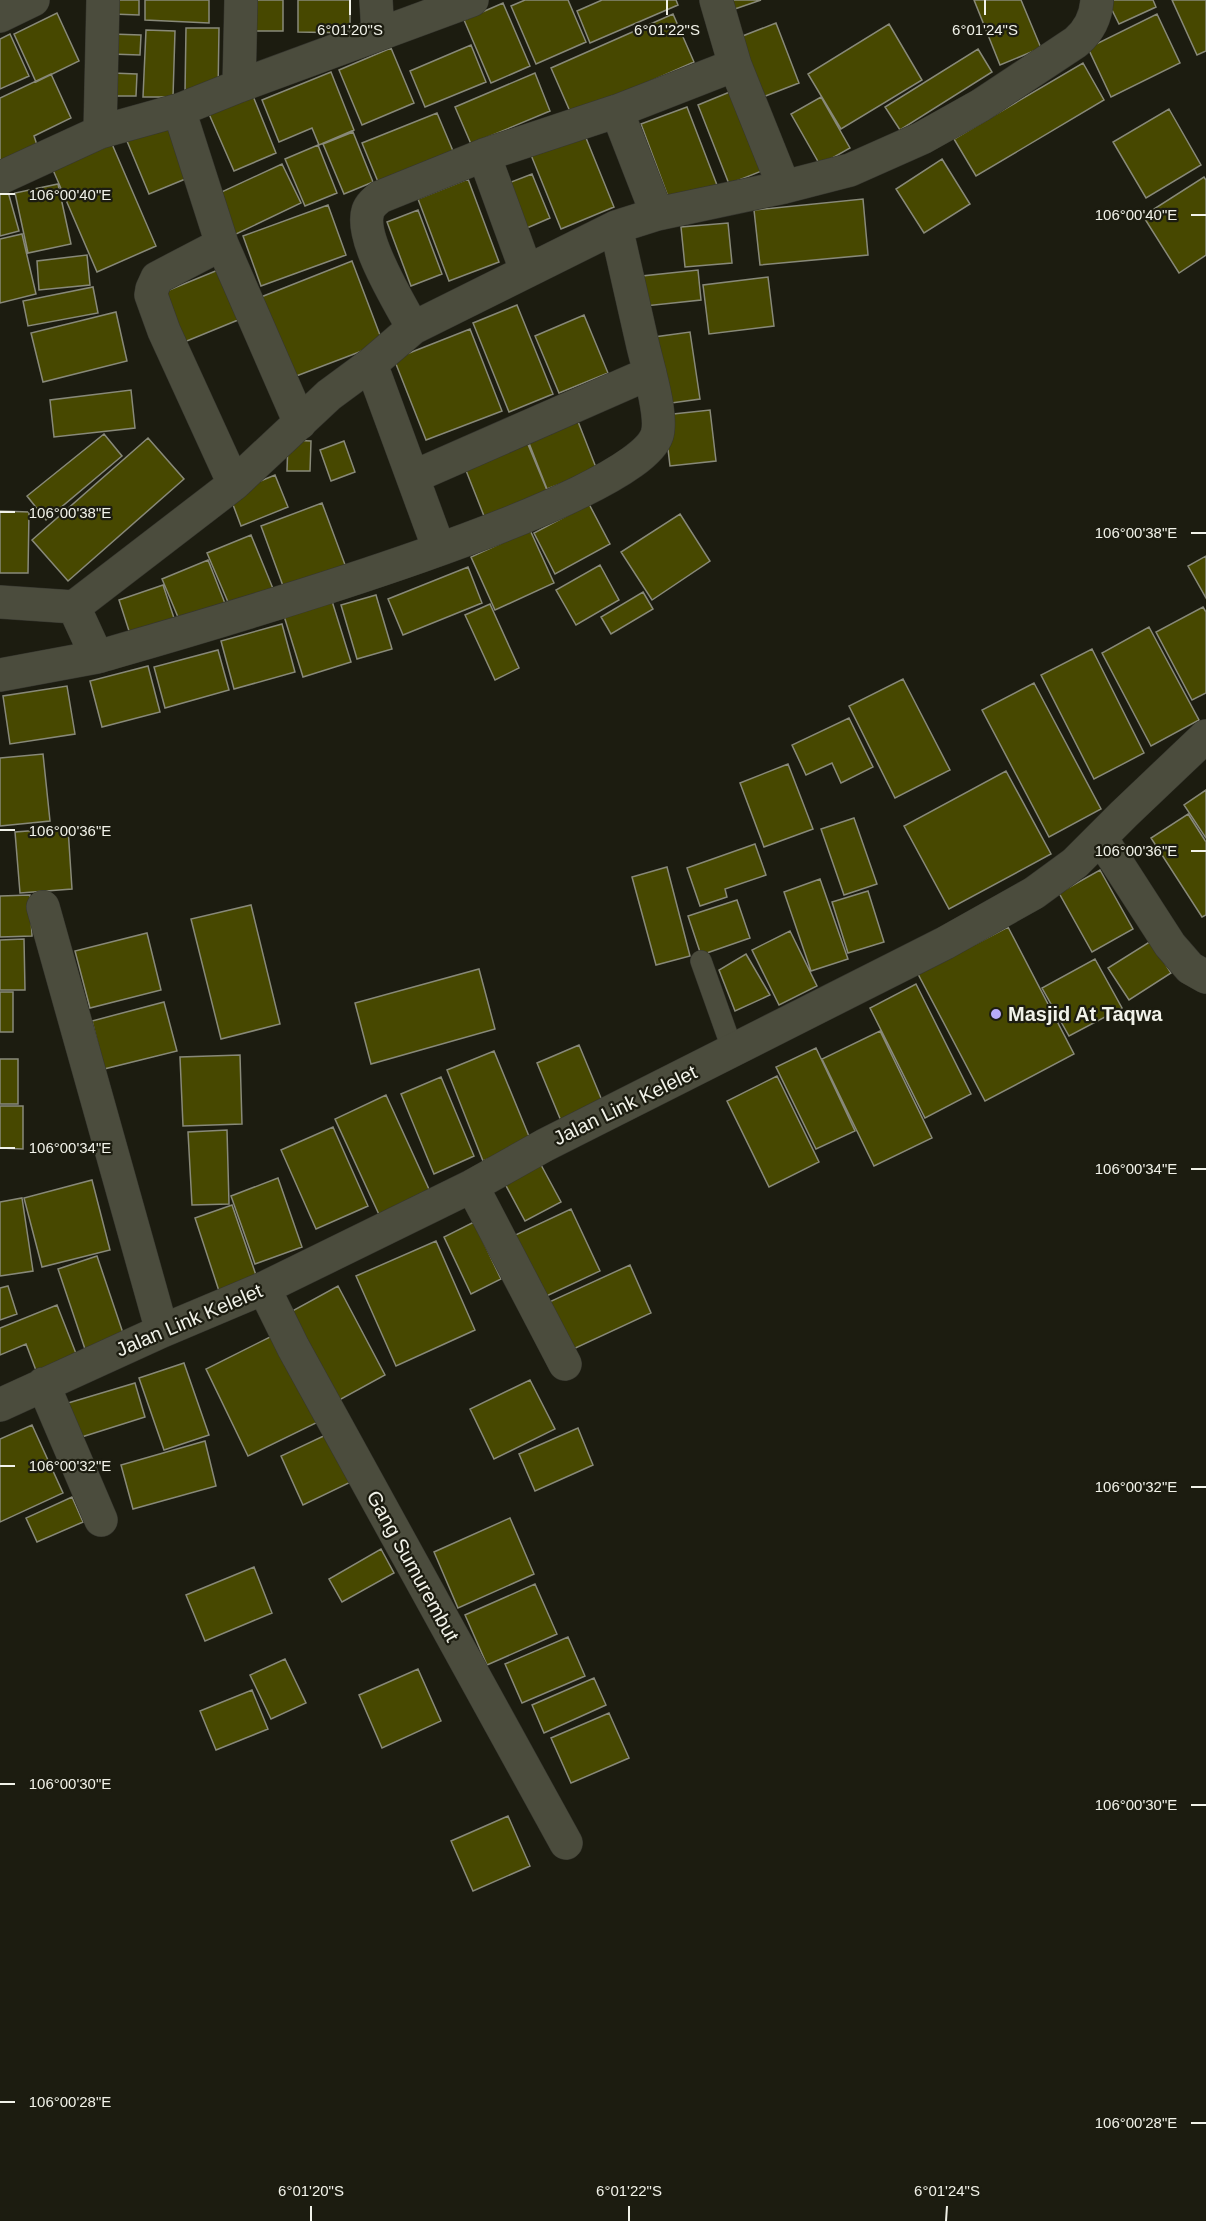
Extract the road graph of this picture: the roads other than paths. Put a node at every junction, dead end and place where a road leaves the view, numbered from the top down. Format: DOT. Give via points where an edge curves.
graph roads {
  1 [pos="33,0"];
  2 [pos="103,0"];
  3 [pos="241,0"];
  4 [pos="376,0"];
  5 [pos="472,0"];
  6 [pos="716,0"];
  7 [pos="1097,0"];
  8 [pos="0,16"];
  9 [pos="378,34"];
  10 [pos="735,64"];
  11 [pos="238,86"];
  12 [pos="179,110"];
  13 [pos="617,111"];
  14 [pos="100,132"];
  15 [pos="484,155"];
  16 [pos="0,178"];
  17 [pos="784,187"];
  18 [pos="657,214"];
  19 [pos="616,227"];
  20 [pos="222,244"];
  21 [pos="526,270"];
  22 [pos="413,328"];
  23 [pos="371,364"];
  24 [pos="650,373"];
  25 [pos="300,423"];
  26 [pos="413,477"];
  27 [pos="234,484"];
  28 [pos="438,549"];
  29 [pos="0,602"];
  30 [pos="74,607"];
  31 [pos="97,657"];
  32 [pos="0,675"];
  33 [pos="1206,736"];
  34 [pos="1101,838"];
  35 [pos="43,908"];
  36 [pos="700,961"];
  37 [pos="1206,977"];
  38 [pos="733,1051"];
  39 [pos="472,1186"];
  40 [pos="264,1288"];
  41 [pos="162,1331"];
  42 [pos="566,1364"];
  43 [pos="43,1384"];
  44 [pos="0,1405"];
  45 [pos="101,1520"];
  46 [pos="566,1843"];
  1 -- 8 [label="street"];
  2 -- 14 [label="street"];
  3 -- 11 [label="street"];
  4 -- 9 [label="street"];
  5 -- 9 [label="street"];
  6 -- 10 [label="street"];
  7 -- 17 [label="street" via="1092,22 1083,36 981,105 922,138 850,170"];
  9 -- 11 [label="street"];
  10 -- 13 [label="street"];
  10 -- 17 [label="street"];
  11 -- 12 [label="street"];
  12 -- 14 [label="street"];
  12 -- 20 [label="street"];
  13 -- 15 [label="street"];
  13 -- 18 [label="street"];
  14 -- 16 [label="street"];
  15 -- 21 [label="street"];
  15 -- 22 [label="street" via="380,197 368,210 367,233 373,250"];
  17 -- 18 [label="street"];
  18 -- 19 [label="street"];
  19 -- 21 [label="street"];
  19 -- 24 [label="street"];
  20 -- 25 [label="street"];
  20 -- 27 [label="street" via="157,278 151,295"];
  21 -- 22 [label="street"];
  22 -- 23 [label="street"];
  23 -- 25 [label="street" via="329,395"];
  23 -- 26 [label="street"];
  24 -- 26 [label="street"];
  24 -- 28 [label="street" via="658,429 640,458 602,481 522,518"];
  25 -- 27 [label="street"];
  26 -- 28 [label="street"];
  27 -- 30 [label="street"];
  28 -- 31 [label="street" via="334,587"];
  29 -- 30 [label="street"];
  30 -- 31 [label="street"];
  31 -- 32 [label="street"];
  33 -- 34 [label="street, Jalan Link Kelelet"];
  34 -- 37 [label="street" via="1170,945 1190,968"];
  34 -- 38 [label="street, Jalan Link Kelelet" via="1034,893"];
  35 -- 41 [label="street"];
  36 -- 38 [label="lane"];
  38 -- 39 [label="street, Jalan Link Kelelet" via="545,1144"];
  39 -- 40 [label="street, Jalan Link Kelelet"];
  39 -- 42 [label="street"];
  40 -- 41 [label="street, Jalan Link Kelelet"];
  40 -- 46 [label="street, Gang Sumurembut" via="292,1347"];
  41 -- 43 [label="street, Jalan Link Kelelet"];
  43 -- 44 [label="street, Jalan Link Kelelet"];
  43 -- 45 [label="street"];
}
